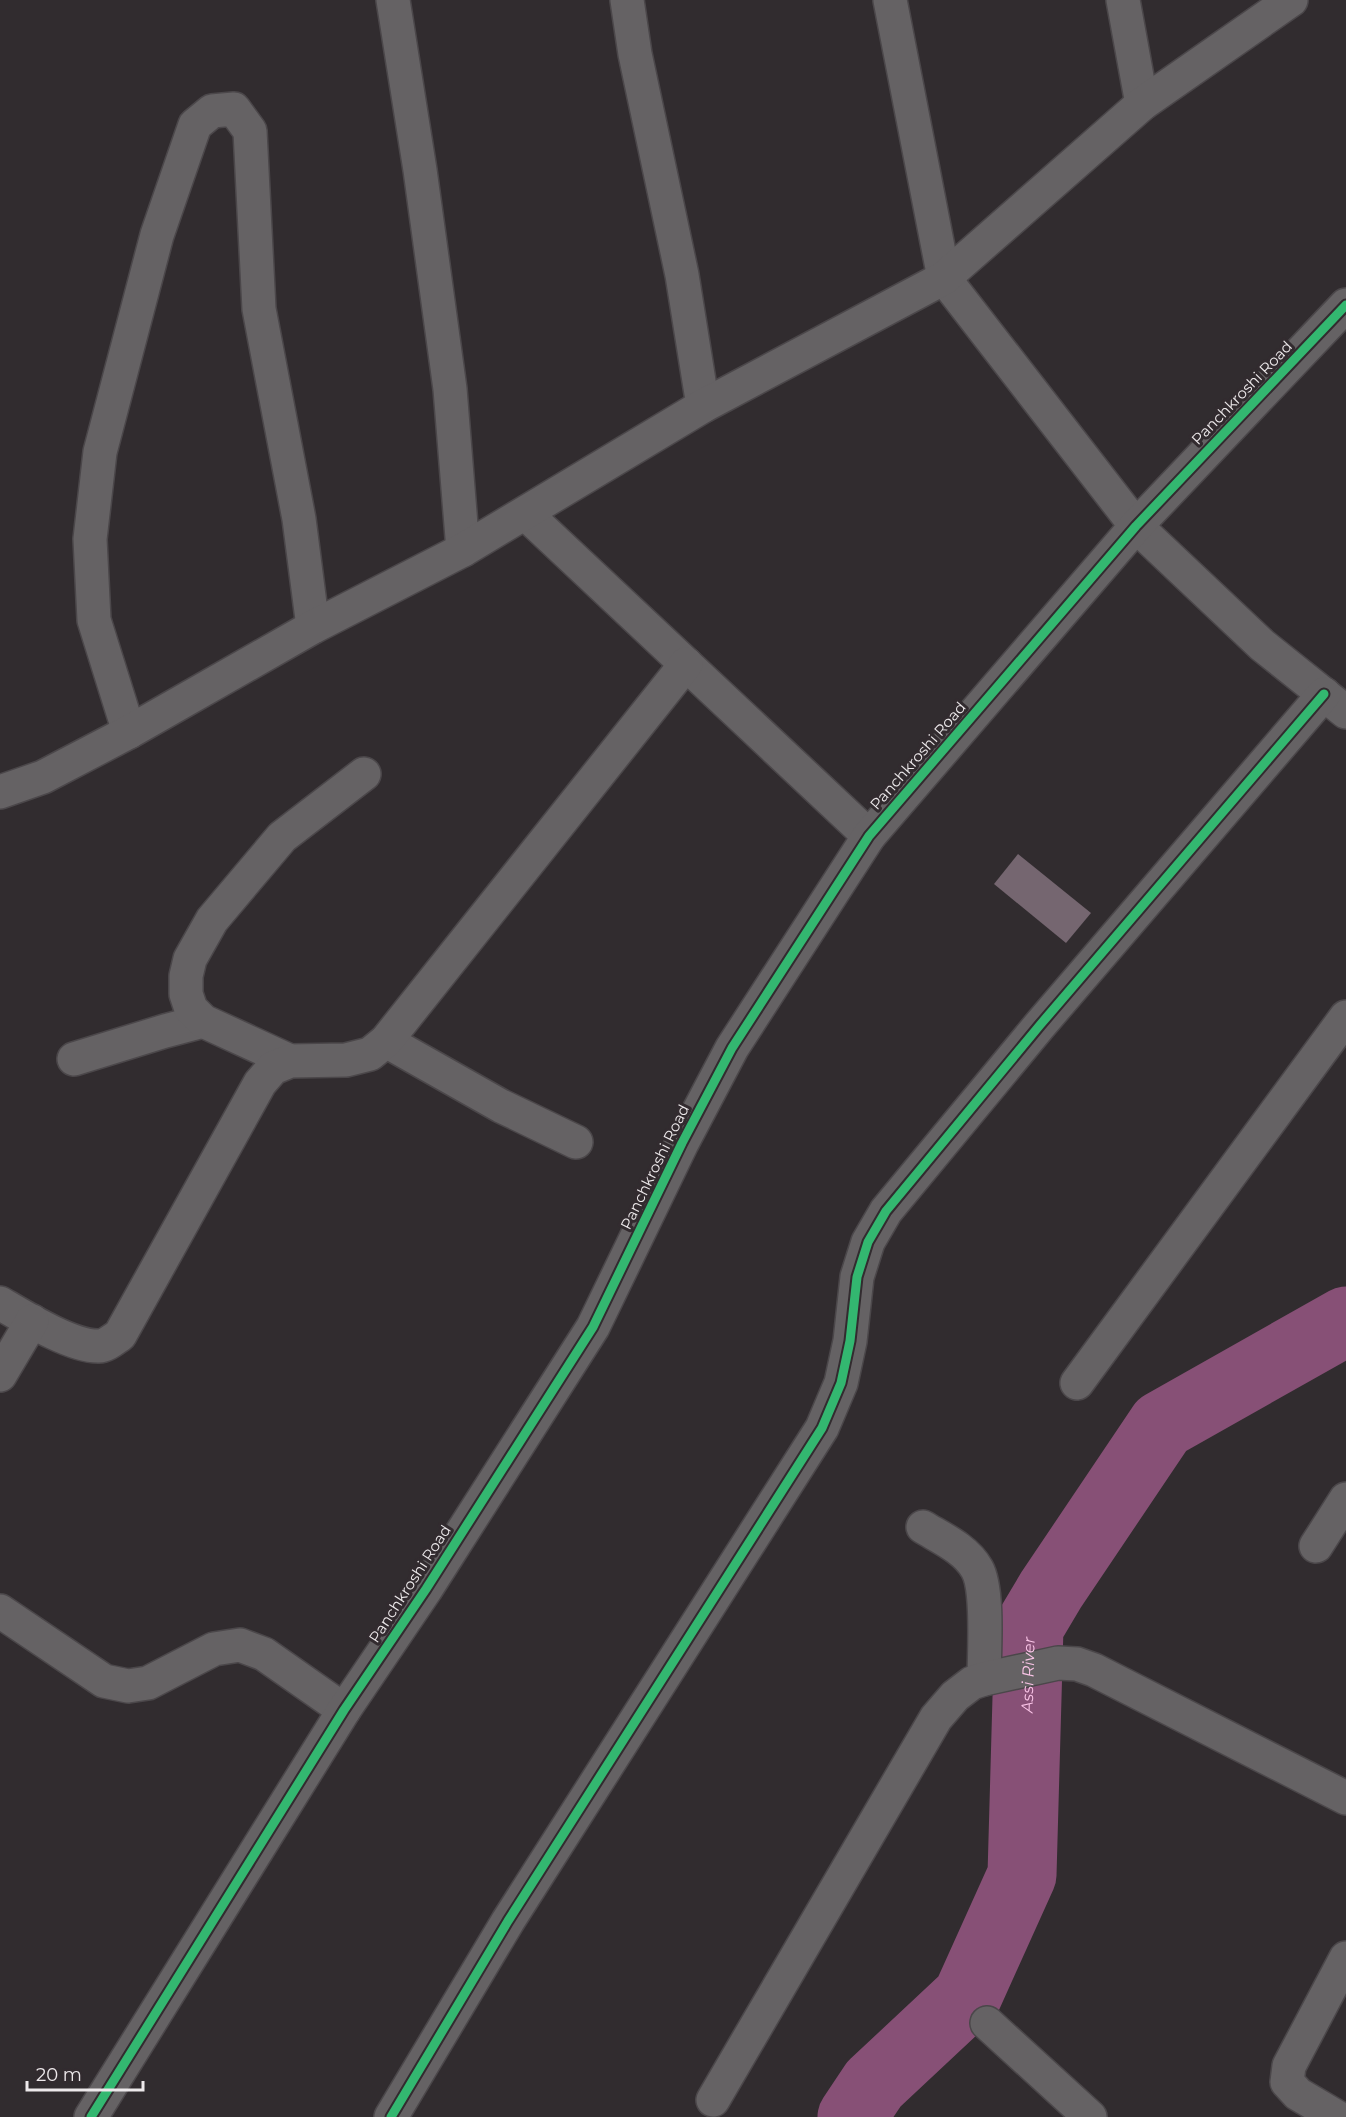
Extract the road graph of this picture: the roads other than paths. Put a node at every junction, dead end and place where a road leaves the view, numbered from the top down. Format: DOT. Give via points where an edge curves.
graph roads {
  1 [pos="393,0"];
  2 [pos="627,0"];
  3 [pos="890,0"];
  4 [pos="1123,0"];
  5 [pos="1291,0"];
  6 [pos="1142,104"];
  7 [pos="944,278"];
  8 [pos="1346,305"];
  9 [pos="703,406"];
  10 [pos="526,513"];
  11 [pos="1136,526"];
  12 [pos="463,550"];
  13 [pos="313,627"];
  14 [pos="686,663"];
  15 [pos="1335,703"];
  16 [pos="129,732"];
  17 [pos="364,774"];
  18 [pos="0,792"];
  19 [pos="869,836"];
  20 [pos="1346,1017"];
  21 [pos="203,1022"];
  22 [pos="386,1041"];
  23 [pos="74,1059"];
  24 [pos="290,1061"];
  25 [pos="576,1142"];
  26 [pos="0,1303"];
  27 [pos="32,1322"];
  28 [pos="0,1375"];
  29 [pos="1077,1383"];
  30 [pos="1346,1498"];
  31 [pos="923,1527"];
  32 [pos="1316,1546"];
  33 [pos="0,1611"];
  34 [pos="990,1678"];
  35 [pos="344,1710"];
  36 [pos="1346,1798"];
  37 [pos="1346,1958"];
  38 [pos="987,2023"];
  39 [pos="713,2100"];
  40 [pos="91,2117"];
  41 [pos="391,2117"];
  42 [pos="1090,2117"];
  43 [pos="1337,2117"];
  1 -- 12 [label="street" via="450,389"];
  2 -- 9 [label="street" via="682,275"];
  3 -- 7 [label="street"];
  4 -- 6 [label="street"];
  5 -- 6 [label="street"];
  6 -- 7 [label="street"];
  7 -- 9 [label="street"];
  7 -- 11 [label="street"];
  8 -- 11 [label="street, Panchkroshi Road"];
  9 -- 10 [label="street"];
  10 -- 12 [label="street"];
  10 -- 14 [label="street"];
  11 -- 15 [label="street" via="1262,645"];
  11 -- 19 [label="street, Panchkroshi Road"];
  12 -- 13 [label="street"];
  13 -- 16 [label="street"];
  13 -- 16 [label="street" via="299,519 260,309 250,131 234,109 212,111 195,125 157,235 100,452 90,539 94,620"];
  14 -- 19 [label="street"];
  14 -- 22 [label="street"];
  15 -- 41 [label="street" via="1040,1025 886,1211 868,1242 857,1277 841,1383 822,1428 508,1921"];
  16 -- 18 [label="street" via="43,777"];
  17 -- 21 [label="street" via="282,837 212,920 190,959 186,976 191,1009"];
  19 -- 35 [label="street, Panchkroshi Road" via="732,1048 593,1327"];
  20 -- 29 [label="street"];
  21 -- 23 [label="street"];
  21 -- 24 [label="street"];
  22 -- 24 [label="street" via="370,1054 346,1060"];
  22 -- 25 [label="street" via="501,1106"];
  24 -- 27 [label="street" via="273,1068 260,1083 120,1335 102,1347 82,1345"];
  26 -- 27 [label="street"];
  27 -- 28 [label="street"];
  30 -- 32 [label="street"];
  31 -- 34 [label="street" via="963,1552 978,1569 984,1590"];
  33 -- 35 [label="street" via="104,1681 128,1686 148,1683 214,1648 240,1645 264,1654"];
  34 -- 36 [label="street" via="1058,1663 1077,1664"];
  34 -- 39 [label="street" via="972,1683 936,1718"];
  35 -- 40 [label="street, Panchkroshi Road"];
  37 -- 43 [label="street" via="1288,2066 1287,2082 1298,2094"];
  38 -- 42 [label="street"];
}
